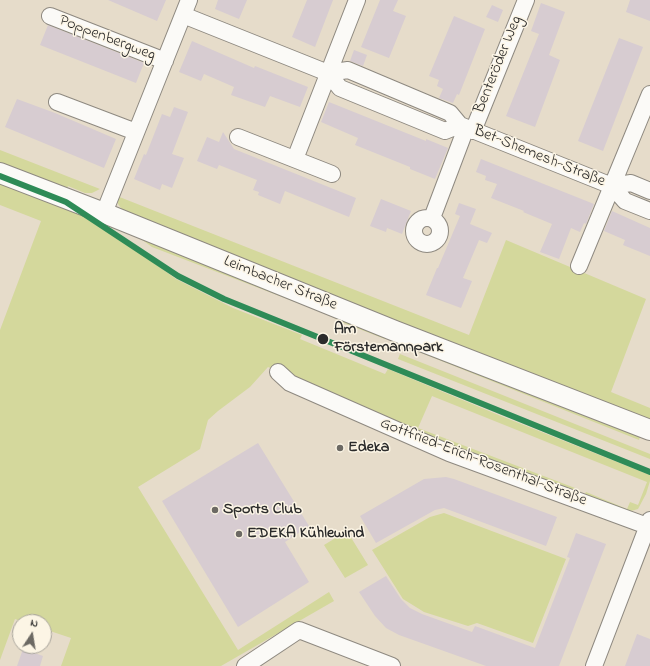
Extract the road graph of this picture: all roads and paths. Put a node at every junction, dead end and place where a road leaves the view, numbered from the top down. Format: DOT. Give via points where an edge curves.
graph roads {
  1 [pos="189,0"];
  2 [pos="356,0"];
  3 [pos="526,0"];
  4 [pos="183,15"];
  5 [pos="50,16"];
  6 [pos="165,61"];
  7 [pos="328,73"];
  8 [pos="650,94"];
  9 [pos="57,102"];
  10 [pos="466,128"];
  11 [pos="136,132"];
  12 [pos="238,137"];
  13 [pos="295,159"];
  14 [pos="0,173"];
  15 [pos="332,174"];
  16 [pos="612,186"];
  17 [pos="650,191"];
  18 [pos="650,211"];
  19 [pos="104,213"];
  20 [pos="432,218"];
  21 [pos="579,266"];
  22 [pos="278,372"];
  23 [pos="650,430"];
  24 [pos="649,524"];
  25 [pos="245,666"];
  26 [pos="392,666"];
  27 [pos="594,666"];
  1 -- 4 [label="street, Poppenbergweg"];
  2 -- 7 [label="street"];
  3 -- 10 [label="street, Benteröder Weg"];
  4 -- 6 [label="street, Poppenbergweg"];
  4 -- 7 [label="street"];
  5 -- 6 [label="street, Poppenbergweg"];
  6 -- 11 [label="street, Poppenbergweg"];
  7 -- 10 [label="street, Bet-Shemesh-Straße" via="348,70 450,113"];
  7 -- 13 [label="street"];
  8 -- 16 [label="street"];
  9 -- 11 [label="street"];
  10 -- 16 [label="street, Bet-Shemesh-Straße"];
  10 -- 20 [label="street, Bet-Shemesh-Straße"];
  11 -- 19 [label="street, Poppenbergweg"];
  12 -- 13 [label="street"];
  13 -- 15 [label="street"];
  14 -- 19 [label="street, Leimbacher Straße"];
  16 -- 17 [label="street, Bet-Shemesh-Straße" via="631,183"];
  16 -- 18 [label="street, Bet-Shemesh-Straße" via="625,201"];
  16 -- 21 [label="street, Bet-Shemesh-Straße"];
  19 -- 23 [label="street, Leimbacher Straße"];
  22 -- 24 [label="street, Gottfried-Erich-Rosenthal-Straße" via="290,383 450,453"];
  24 -- 27 [label="street"];
  25 -- 26 [label="street" via="299,630"];
}
